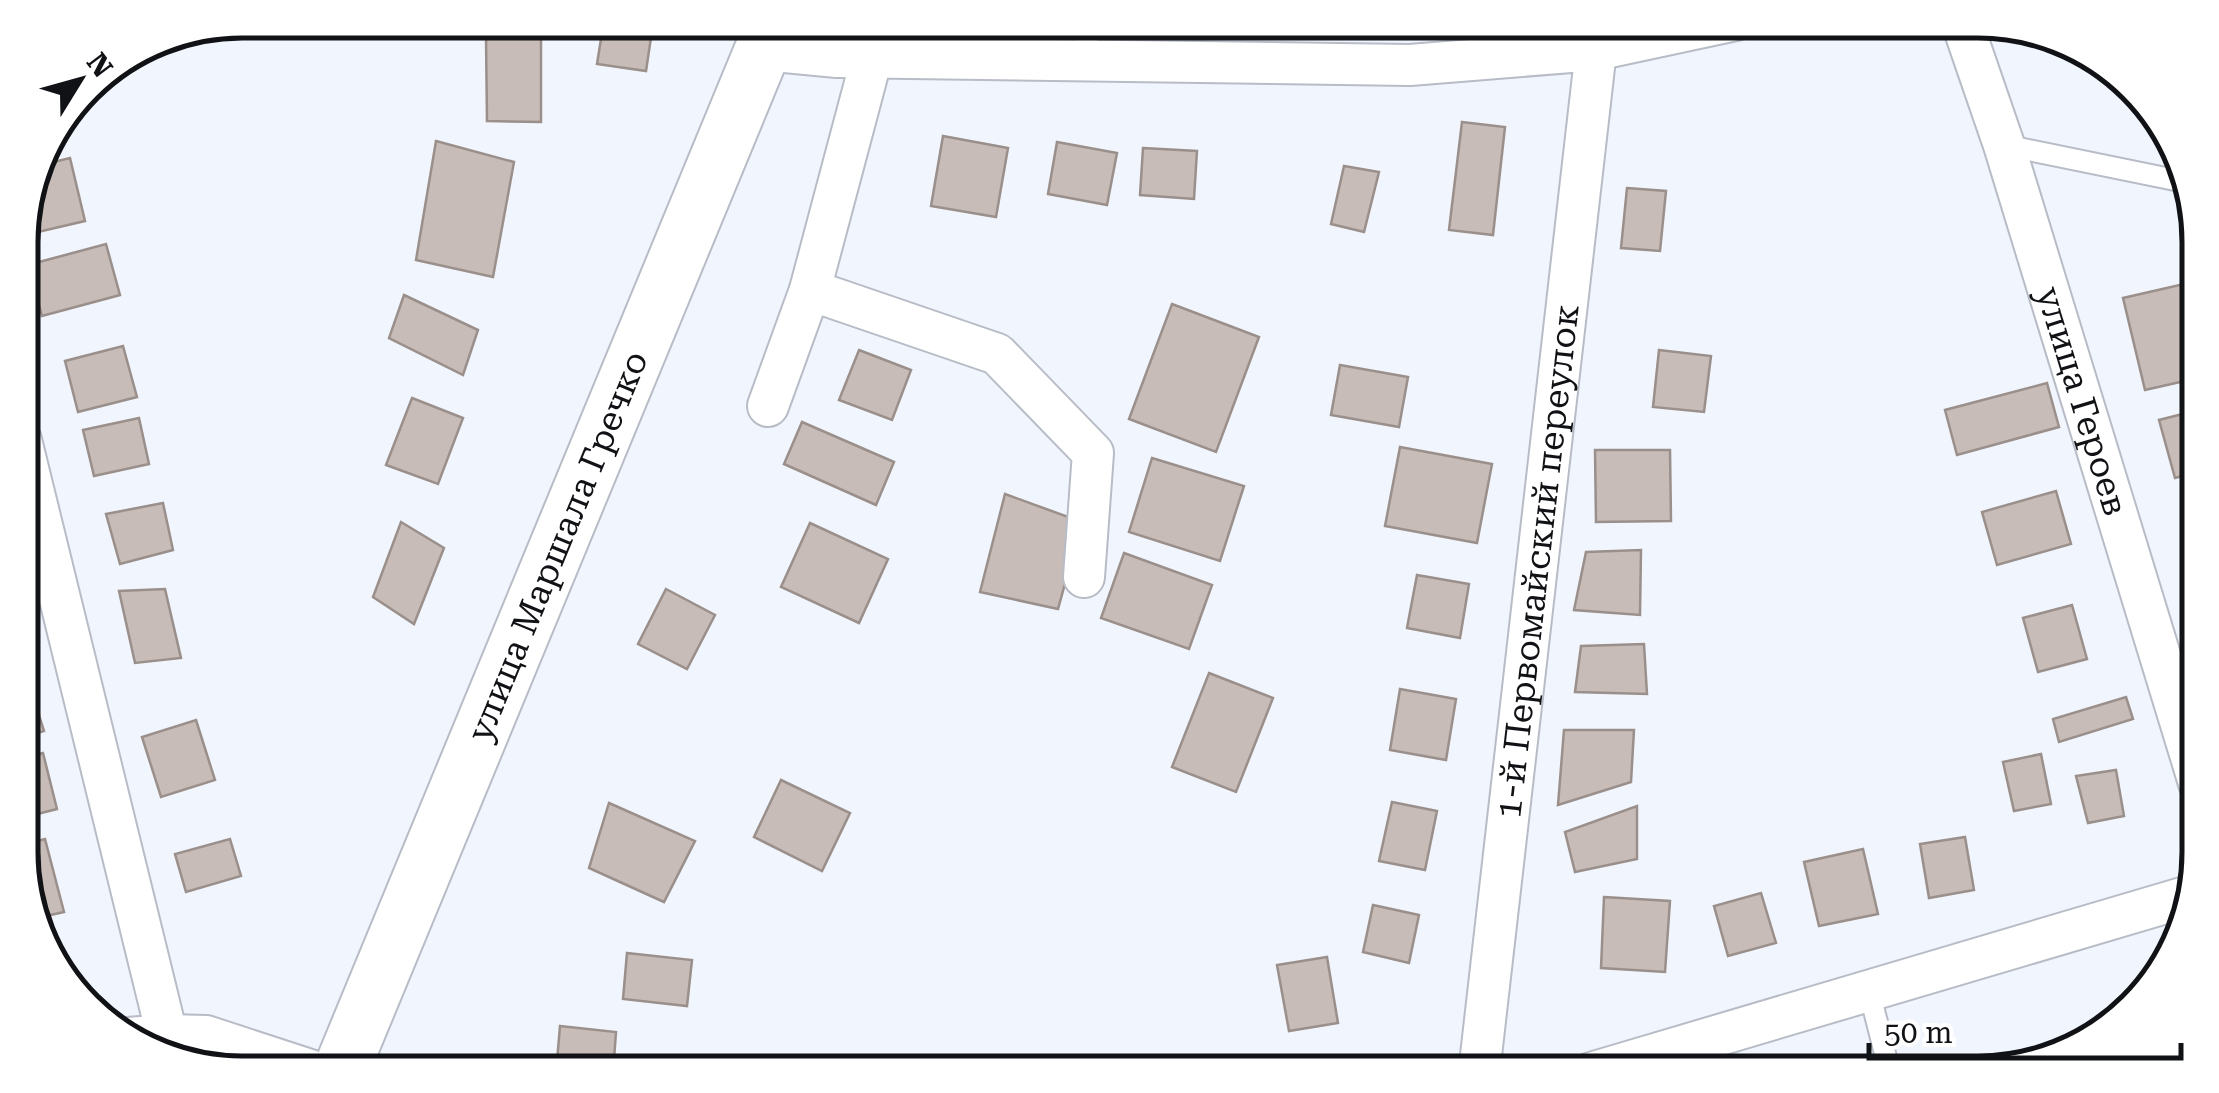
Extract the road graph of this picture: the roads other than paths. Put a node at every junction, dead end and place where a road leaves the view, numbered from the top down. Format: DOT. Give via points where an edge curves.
graph roads {
  1 [pos="768,38"];
  2 [pos="778,38"];
  3 [pos="935,38"];
  4 [pos="1088,38"];
  5 [pos="1652,38"];
  6 [pos="1967,38"];
  7 [pos="1596,50"];
  8 [pos="872,57"];
  9 [pos="927,58"];
  10 [pos="1078,61"];
  11 [pos="2004,144"];
  12 [pos="2172,179"];
  13 [pos="810,290"];
  14 [pos="768,406"];
  15 [pos="38,520"];
  16 [pos="1084,576"];
  17 [pos="2182,727"];
  18 [pos="2176,900"];
  19 [pos="1868,991"];
  20 [pos="147,1033"];
  21 [pos="154,1036"];
  22 [pos="1481,1055"];
  23 [pos="1651,1055"];
  24 [pos="1885,1055"];
  25 [pos="267,1056"];
  26 [pos="347,1056"];
  1 -- 26 [label="main road, улица Маршала Гречко"];
  2 -- 8 [label="street" via="838,57"];
  3 -- 9 [label="lane"];
  4 -- 10 [label="lane"];
  5 -- 7 [label="street"];
  6 -- 11 [label="street, улица Героев"];
  7 -- 10 [label="street" via="1410,66"];
  7 -- 22 [label="street, 1-й Первомайский переулок"];
  8 -- 9 [label="street"];
  8 -- 13 [label="street"];
  9 -- 10 [label="street"];
  11 -- 12 [label="lane"];
  11 -- 17 [label="street, улица Героев"];
  13 -- 14 [label="street"];
  13 -- 16 [label="street" via="997,354 1093,453"];
  15 -- 20 [label="street"];
  18 -- 19 [label="street"];
  19 -- 23 [label="street"];
  19 -- 24 [label="lane"];
  21 -- 25 [label="street" via="206,1036"];
}
